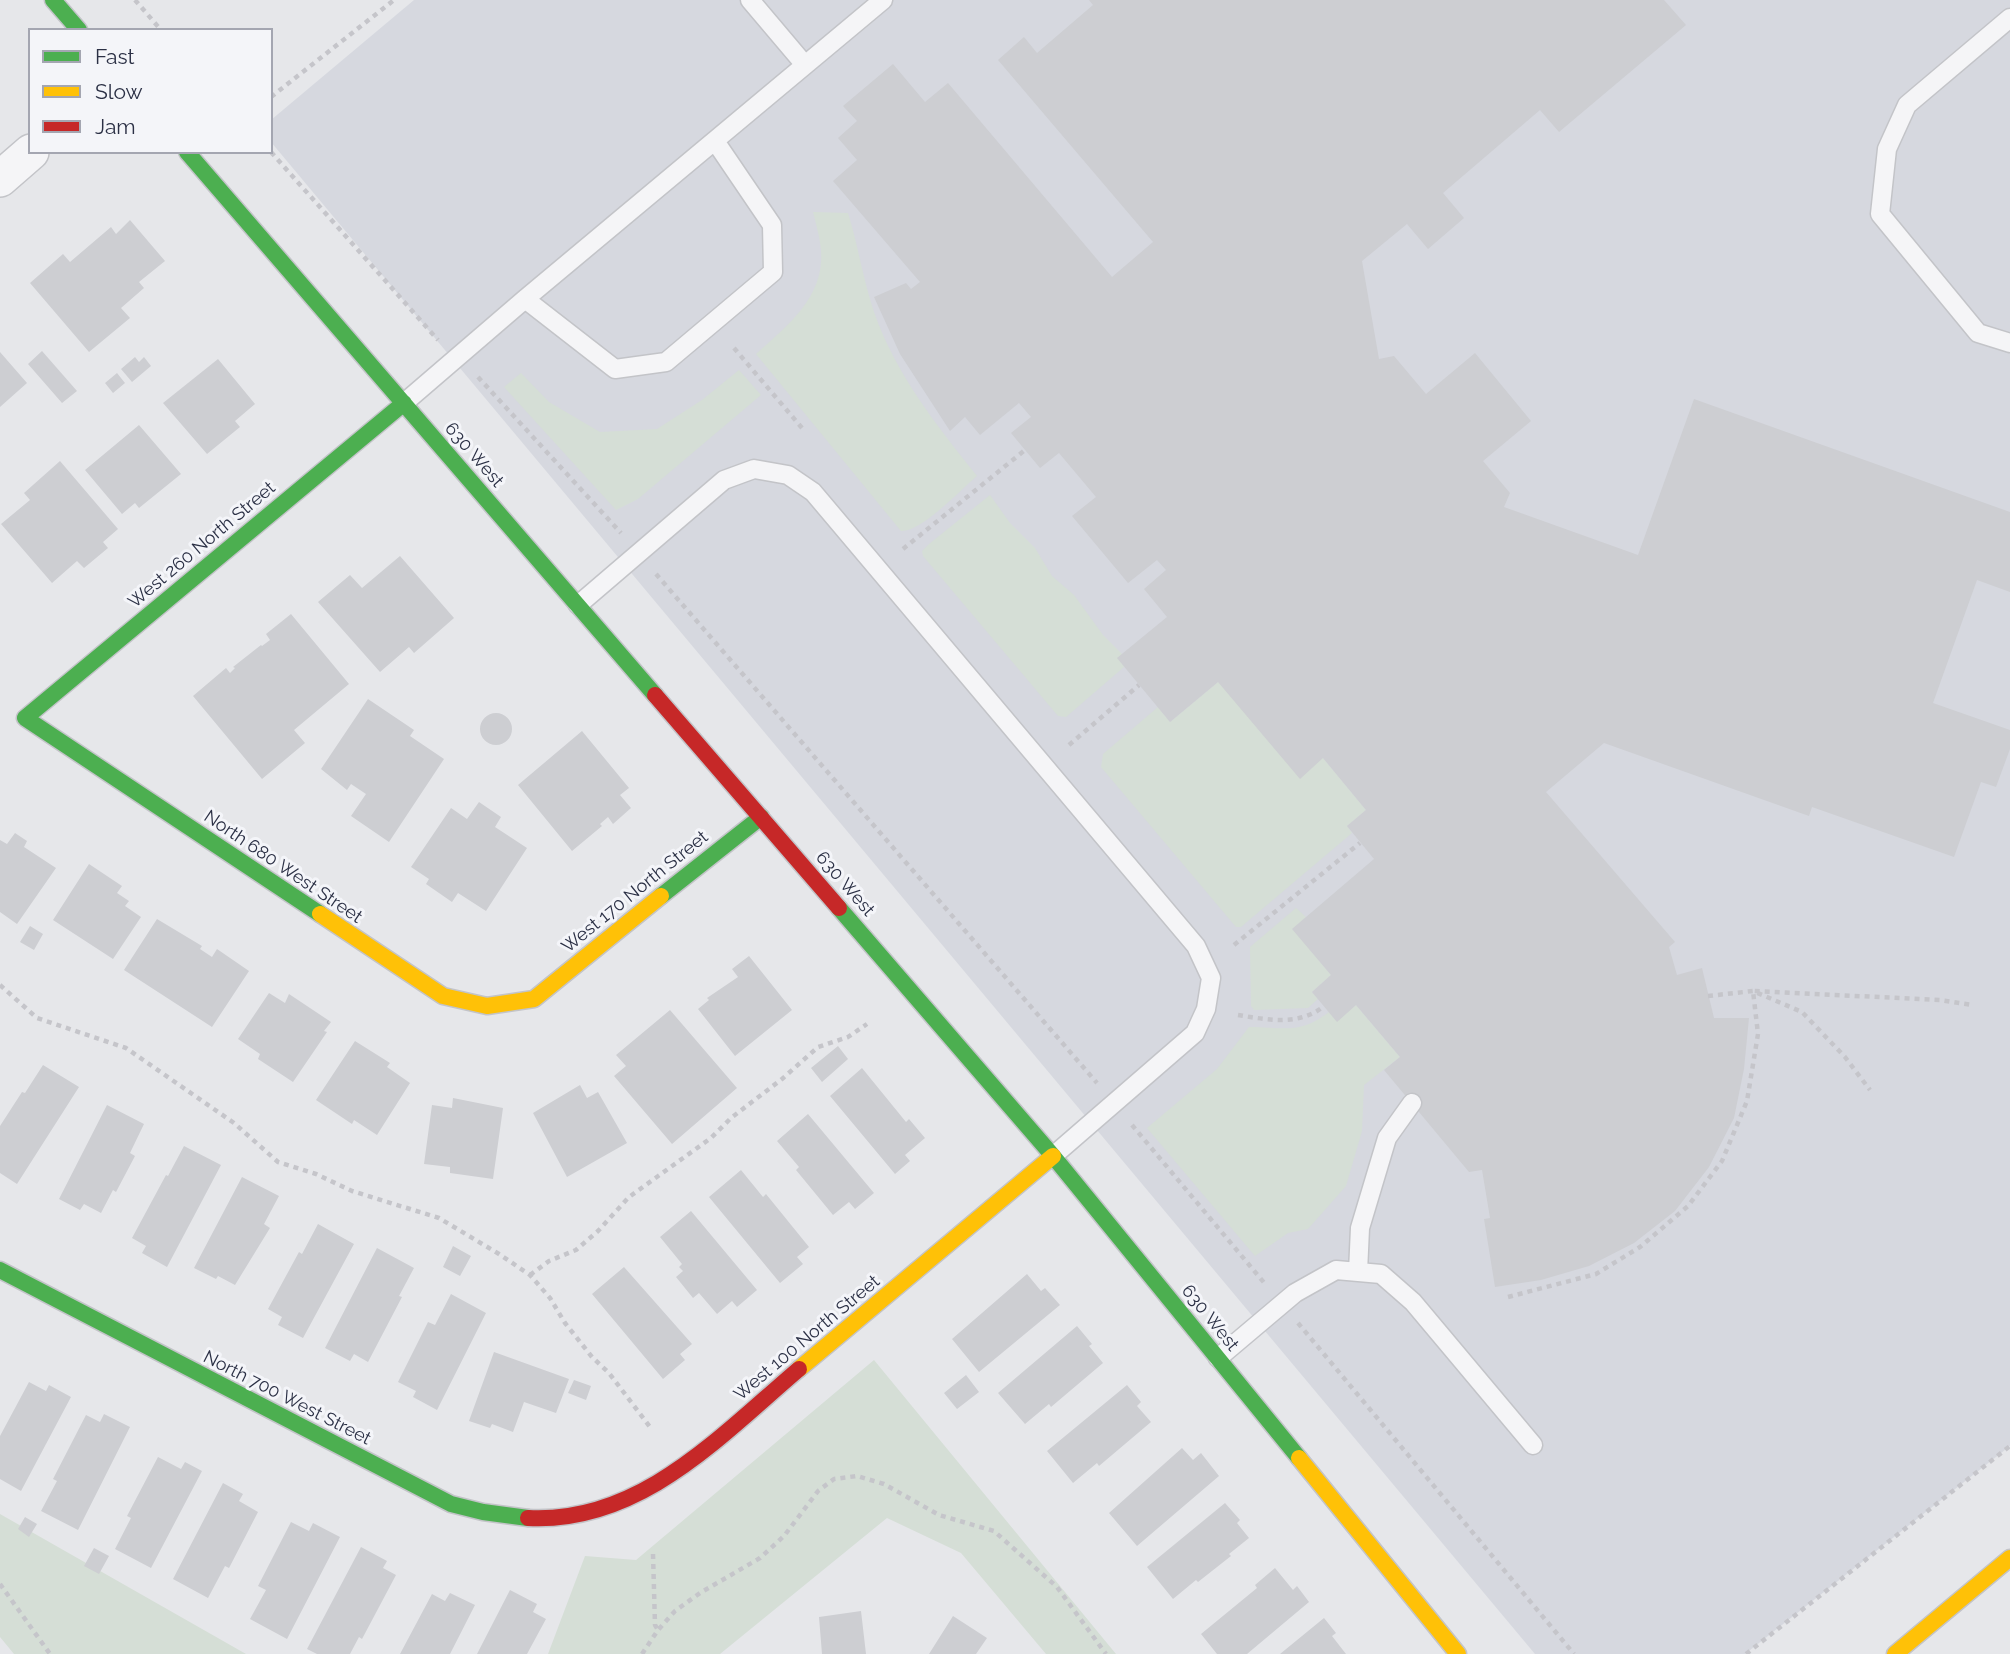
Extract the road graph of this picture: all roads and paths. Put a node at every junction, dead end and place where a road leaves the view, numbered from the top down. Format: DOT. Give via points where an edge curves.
graph roads {
  1 [pos="53,0"];
  2 [pos="135,0"];
  3 [pos="394,0"];
  4 [pos="750,0"];
  5 [pos="883,0"];
  6 [pos="2010,18"];
  7 [pos="77,28"];
  8 [pos="159,28"];
  9 [pos="805,65"];
  10 [pos="273,95"];
  11 [pos="715,141"];
  12 [pos="29,154"];
  13 [pos="189,154"];
  14 [pos="273,154"];
  15 [pos="0,179"];
  16 [pos="525,299"];
  17 [pos="433,336"];
  18 [pos="2010,343"];
  19 [pos="734,348"];
  20 [pos="491,389"];
  21 [pos="404,403"];
  22 [pos="802,428"];
  23 [pos="1025,450"];
  24 [pos="620,531"];
  25 [pos="904,549"];
  26 [pos="661,578"];
  27 [pos="578,605"];
  28 [pos="1139,685"];
  29 [pos="25,718"];
  30 [pos="1069,745"];
  31 [pos="761,817"];
  32 [pos="1360,843"];
  33 [pos="1234,945"];
  34 [pos="0,985"];
  35 [pos="1753,991"];
  36 [pos="1709,996"];
  37 [pos="534,999"];
  38 [pos="1973,1005"];
  39 [pos="1324,1006"];
  40 [pos="1238,1015"];
  41 [pos="867,1024"];
  42 [pos="1092,1078"];
  43 [pos="1870,1090"];
  44 [pos="1412,1103"];
  45 [pos="1129,1121"];
  46 [pos="1054,1156"];
  47 [pos="0,1270"];
  48 [pos="1255,1272"];
  49 [pos="1358,1272"];
  50 [pos="530,1276"];
  51 [pos="1508,1297"];
  52 [pos="1305,1331"];
  53 [pos="1218,1358"];
  54 [pos="650,1427"];
  55 [pos="1533,1445"];
  56 [pos="2010,1446"];
  57 [pos="568,1517"];
  58 [pos="653,1555"];
  59 [pos="2010,1558"];
  60 [pos="0,1584"];
  61 [pos="658,1630"];
  62 [pos="50,1654"];
  63 [pos="642,1654"];
  64 [pos="1106,1654"];
  65 [pos="1458,1654"];
  66 [pos="1574,1654"];
  67 [pos="1746,1654"];
  68 [pos="1895,1654"];
  1 -- 7 [label="street"];
  2 -- 8 [label="path"];
  3 -- 10 [label="path"];
  4 -- 9 [label="lane"];
  5 -- 9 [label="lane"];
  6 -- 18 [label="lane" via="1907,105 1887,149 1880,214 1978,333"];
  9 -- 11 [label="lane"];
  11 -- 16 [label="lane"];
  11 -- 16 [label="lane" via="772,225 773,272 666,362 615,369"];
  12 -- 15 [label="street"];
  13 -- 21 [label="street, 630 West"];
  14 -- 17 [label="path"];
  16 -- 21 [label="lane"];
  19 -- 22 [label="path"];
  20 -- 24 [label="path"];
  21 -- 27 [label="street, 630 West"];
  21 -- 29 [label="street, West 260 North Street"];
  23 -- 25 [label="path"];
  26 -- 42 [label="path"];
  27 -- 31 [label="street, 630 West"];
  27 -- 46 [label="lane" via="724,481 754,469 788,475 813,492 1196,946 1211,978 1206,1009 1195,1033"];
  28 -- 30 [label="path"];
  29 -- 37 [label="street, North 680 West Street" via="443,996 487,1006"];
  31 -- 37 [label="street, West 170 North Street"];
  31 -- 46 [label="street, 630 West"];
  32 -- 33 [label="path"];
  34 -- 50 [label="path" via="37,1018 126,1048 234,1123 278,1162 439,1218"];
  35 -- 36 [label="path"];
  35 -- 38 [label="path"];
  35 -- 43 [label="path" via="1802,1012"];
  35 -- 51 [label="path" via="1758,1034 1747,1101 1722,1160 1688,1206 1640,1247 1596,1274"];
  39 -- 40 [label="path" via="1298,1020"];
  41 -- 50 [label="path" via="848,1037 818,1047 711,1138 629,1197 576,1250 549,1261"];
  44 -- 49 [label="lane" via="1387,1138 1360,1228"];
  45 -- 48 [label="path"];
  46 -- 53 [label="street, 630 West"];
  46 -- 57 [label="street, West 100 North Street" via="656,1487 600,1511"];
  47 -- 57 [label="street, North 700 West Street" via="451,1504 509,1518"];
  49 -- 53 [label="lane" via="1336,1270 1295,1293"];
  49 -- 55 [label="lane" via="1381,1274 1413,1302"];
  50 -- 54 [label="path"];
  52 -- 66 [label="path"];
  53 -- 65 [label="street, 630 West"];
  56 -- 67 [label="path"];
  58 -- 61 [label="path"];
  59 -- 68 [label="street"];
  60 -- 62 [label="path"];
  61 -- 63 [label="path"];
  61 -- 64 [label="path" via="700,1593 760,1558 784,1536 818,1491 834,1479 857,1476 939,1515 994,1531 1057,1587"];
}
